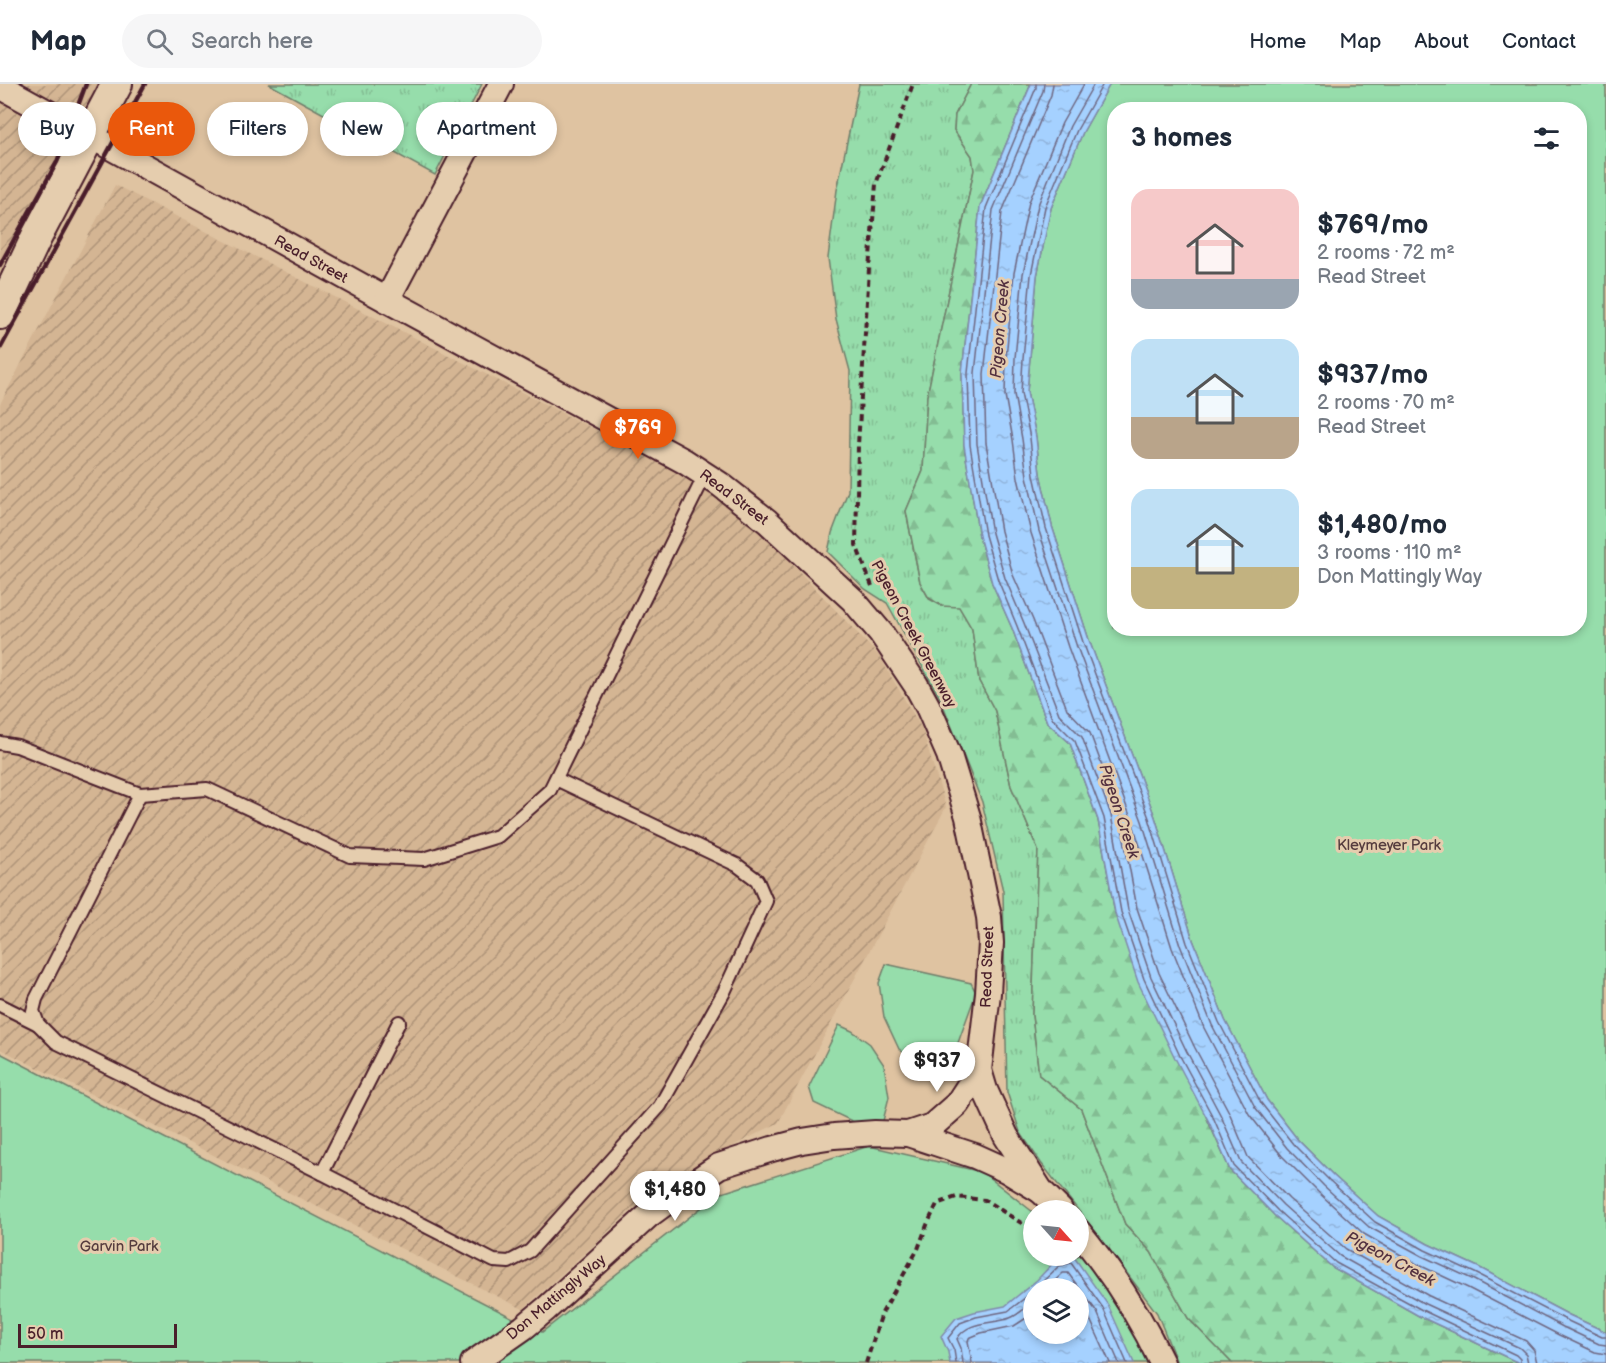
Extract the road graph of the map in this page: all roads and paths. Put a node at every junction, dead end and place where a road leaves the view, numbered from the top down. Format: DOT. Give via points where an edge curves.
graph roads {
  1 [pos="117,84"];
  2 [pos="501,84"];
  3 [pos="913,84"];
  4 [pos="14,88"];
  5 [pos="36,102"];
  6 [pos="96,123"];
  7 [pos="96,140"];
  8 [pos="79,156"];
  9 [pos="387,300"];
  10 [pos="0,314"];
  11 [pos="705,475"];
  12 [pos="877,594"];
  13 [pos="0,743"];
  14 [pos="556,778"];
  15 [pos="140,794"];
  16 [pos="0,1005"];
  17 [pos="399,1022"];
  18 [pos="38,1024"];
  19 [pos="979,1070"];
  20 [pos="908,1134"];
  21 [pos="322,1173"];
  22 [pos="1041,1191"];
  23 [pos="1050,1200"];
  24 [pos="1023,1224"];
  25 [pos="1089,1244"];
  26 [pos="473,1363"];
  27 [pos="867,1363"];
  28 [pos="1162,1363"];
  1 -- 6 [label="street"];
  2 -- 9 [label="street"];
  3 -- 12 [label="path, Pigeon Creek Greenway" via="876,184 869,269 856,545"];
  4 -- 5 [label="street, Read Street"];
  7 -- 9 [label="street, Read Street"];
  8 -- 10 [label="street"];
  9 -- 11 [label="street, Read Street"];
  11 -- 14 [label="lane"];
  11 -- 19 [label="street, Read Street" via="767,521 853,600 881,633 928,707 949,755 968,817 989,917 988,993"];
  13 -- 15 [label="lane"];
  14 -- 15 [label="lane" via="550,790 498,836 424,859 350,856 207,789"];
  14 -- 21 [label="lane" via="737,865 757,880 765,901 724,993 660,1106 530,1251 509,1262 494,1261"];
  15 -- 18 [label="lane" via="36,999 33,1011"];
  16 -- 18 [label="lane"];
  17 -- 21 [label="lane"];
  18 -- 21 [label="lane" via="56,1042"];
  19 -- 20 [label="street, Read Street" via="957,1104 932,1126"];
  19 -- 22 [label="street, Read Street" via="1006,1136"];
  20 -- 22 [label="street, Don Mattingly Way" via="975,1156"];
  20 -- 26 [label="street, Don Mattingly Way" via="823,1138 719,1166 649,1215 546,1309"];
  22 -- 23 [label="street, Don Mattingly Way"];
  24 -- 27 [label="path" via="985,1200 956,1197 937,1204 918,1249 882,1313"];
  25 -- 28 [label="street" via="1134,1309"];
}
